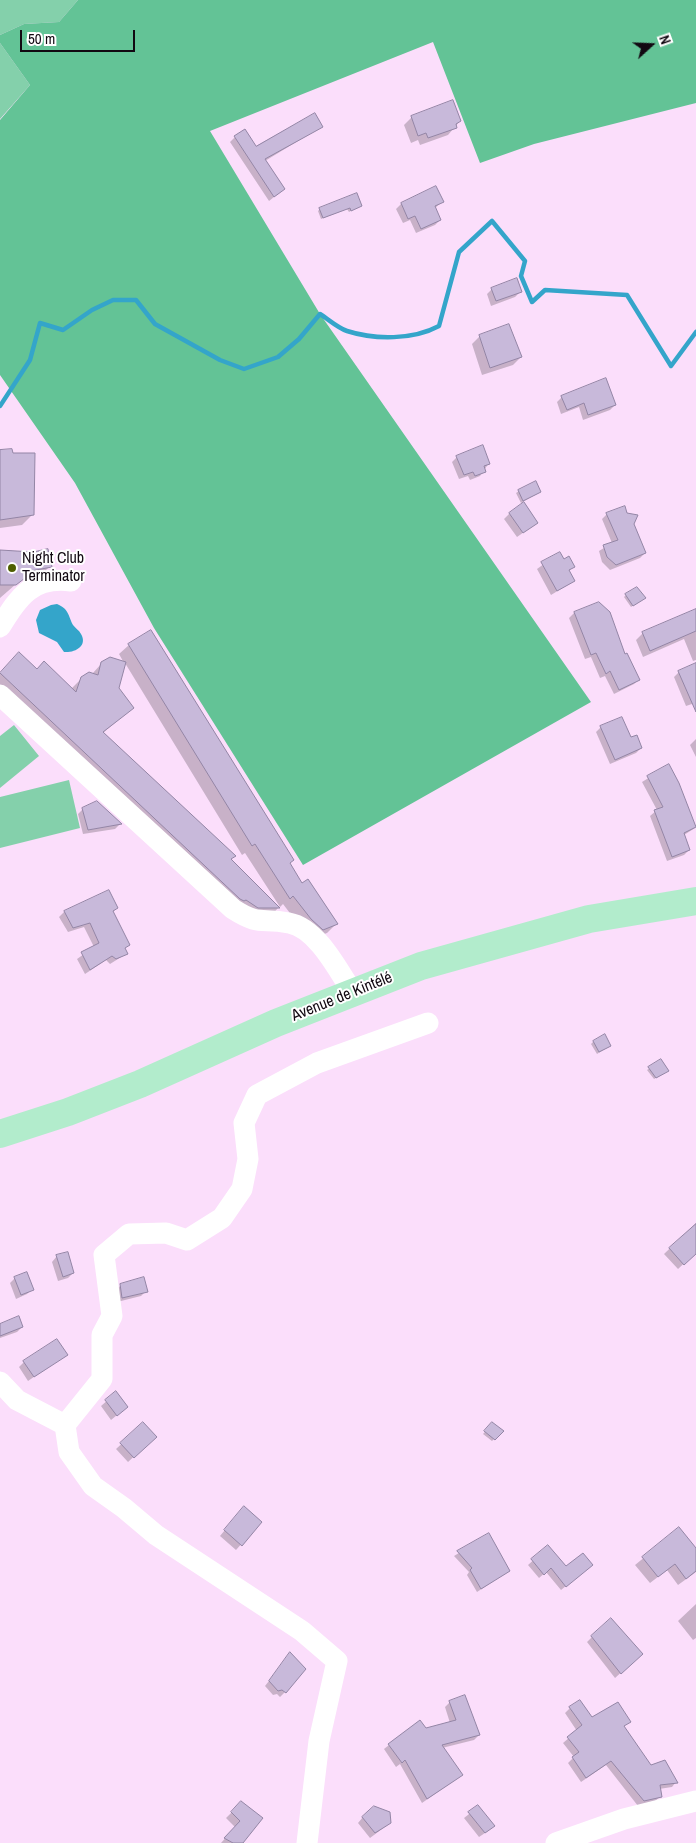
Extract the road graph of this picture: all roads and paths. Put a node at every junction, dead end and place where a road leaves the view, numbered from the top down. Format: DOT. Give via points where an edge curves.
graph roads {
  1 [pos="71,581"];
  2 [pos="0,627"];
  3 [pos="0,695"];
  4 [pos="696,901"];
  5 [pos="353,993"];
  6 [pos="428,1023"];
  7 [pos="0,1134"];
  8 [pos="0,1382"];
  9 [pos="65,1425"];
  10 [pos="696,1801"];
  11 [pos="307,1843"];
  12 [pos="556,1843"];
  1 -- 2 [label="street" via="53,579 33,587 17,600"];
  3 -- 5 [label="street" via="234,909 251,921 287,922 311,933"];
  4 -- 5 [label="main road, Avenue de Kintélé" via="589,919 421,966"];
  5 -- 7 [label="main road, Avenue de Kintélé" via="140,1084"];
  6 -- 9 [label="street" via="317,1062 257,1095 244,1123 248,1159 242,1189 222,1218 187,1240 166,1233 128,1234 104,1255 112,1316 102,1334 102,1379"];
  8 -- 9 [label="street" via="17,1400"];
  9 -- 11 [label="street" via="69,1452 93,1486 156,1535 302,1630 337,1661 319,1741"];
  10 -- 12 [label="street" via="624,1819"];
}
